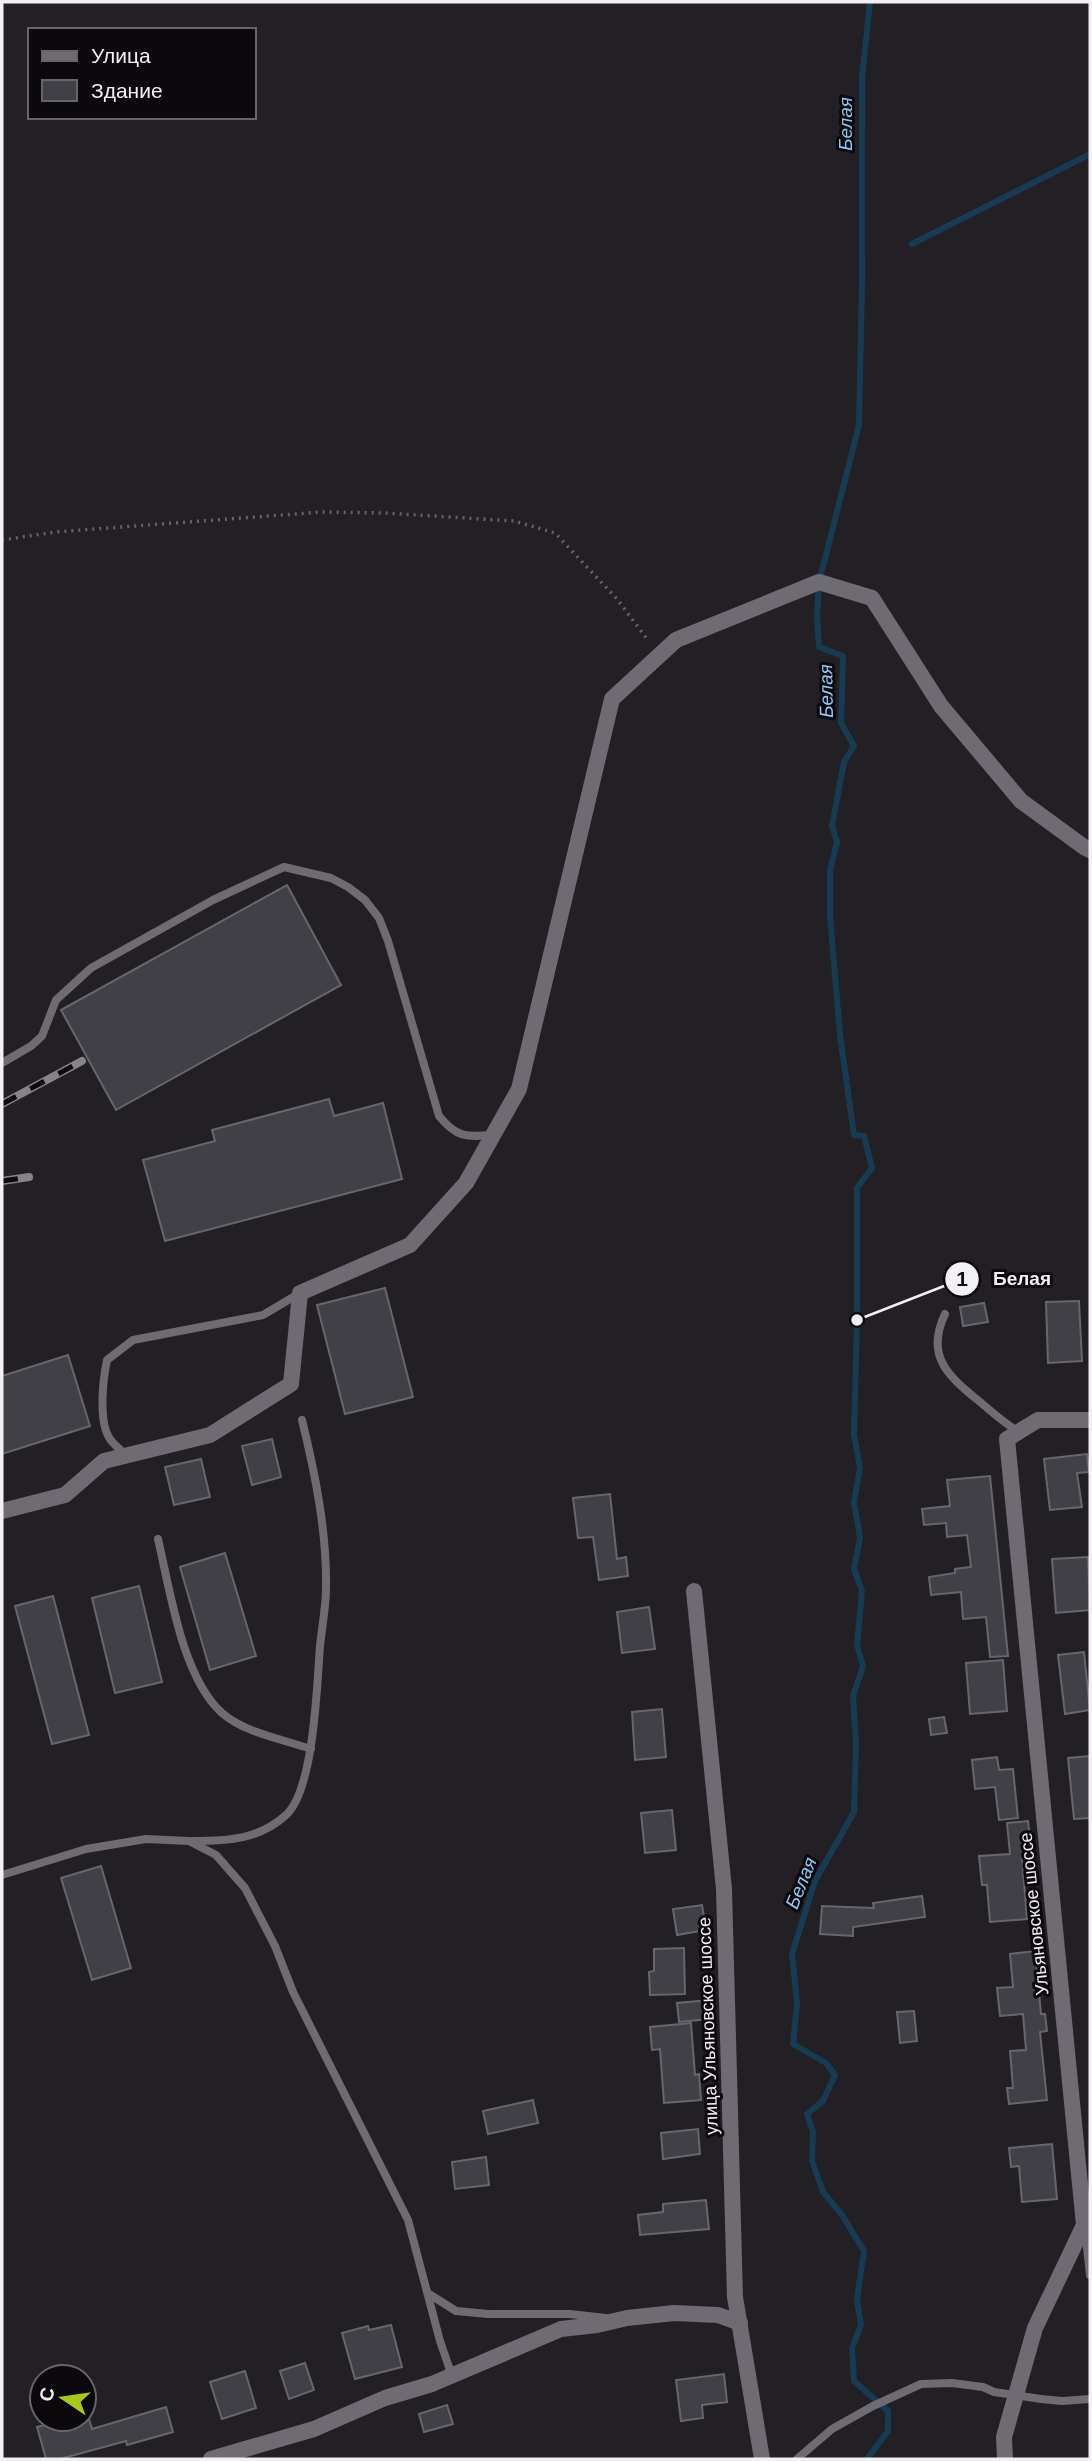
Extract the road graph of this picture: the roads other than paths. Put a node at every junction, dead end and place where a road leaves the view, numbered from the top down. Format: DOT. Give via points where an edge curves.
graph roads {
  1 [pos="1090,850"];
  2 [pos="2,1063"];
  3 [pos="493,1135"];
  4 [pos="300,1293"];
  5 [pos="945,1314"];
  6 [pos="302,1420"];
  7 [pos="1090,1420"];
  8 [pos="1019,1432"];
  9 [pos="127,1456"];
  10 [pos="2,1511"];
  11 [pos="158,1539"];
  12 [pos="694,1591"];
  13 [pos="311,1749"];
  14 [pos="189,1842"];
  15 [pos="2,1875"];
  16 [pos="1084,2225"];
  17 [pos="1090,2275"];
  18 [pos="429,2294"];
  19 [pos="620,2319"];
  20 [pos="740,2323"];
  21 [pos="452,2376"];
  22 [pos="1016,2395"];
  23 [pos="1090,2399"];
  24 [pos="211,2459"];
  25 [pos="762,2459"];
  26 [pos="797,2459"];
  27 [pos="1005,2459"];
  1 -- 3 [label="street" via="1021,801 941,706 872,598 819,582 676,640 612,699 519,1089"];
  2 -- 3 [label="lane" via="42,1036 56,1000 91,968 213,900 284,867 331,878 365,900 388,941 439,1116 453,1132 469,1137"];
  3 -- 4 [label="street" via="466,1183 410,1245"];
  4 -- 9 [label="street" via="291,1384 211,1435"];
  4 -- 9 [label="lane" via="263,1315 134,1340 107,1360 102,1383 105,1420 109,1438"];
  5 -- 8 [label="lane" via="937,1342 945,1369"];
  6 -- 13 [label="lane" via="322,1528 326,1588"];
  7 -- 8 [label="street" via="1038,1420"];
  8 -- 16 [label="street, Ульяновское шоссе" via="1007,1439"];
  9 -- 10 [label="street" via="104,1461 65,1495"];
  11 -- 13 [label="lane" via="181,1634 200,1686 222,1713 248,1728"];
  12 -- 20 [label="street, улица Ульяновское шоссе" via="724,1889 735,2297"];
  13 -- 14 [label="lane" via="289,1813 246,1838"];
  14 -- 15 [label="lane" via="146,1839 98,1847"];
  14 -- 18 [label="lane" via="216,1855 245,1888 408,2220"];
  16 -- 17 [label="lane"];
  16 -- 22 [label="street" via="1035,2328"];
  18 -- 19 [label="lane" via="456,2311"];
  18 -- 21 [label="lane"];
  19 -- 20 [label="street" via="674,2313 718,2315"];
  19 -- 21 [label="street" via="561,2329"];
  20 -- 25 [label="street, улица Ульяновское шоссе"];
  21 -- 24 [label="street" via="385,2398 314,2430"];
  22 -- 23 [label="lane" via="1062,2401"];
  22 -- 26 [label="lane" via="953,2383 921,2384 832,2429"];
  22 -- 27 [label="street" via="1004,2437"];
}
